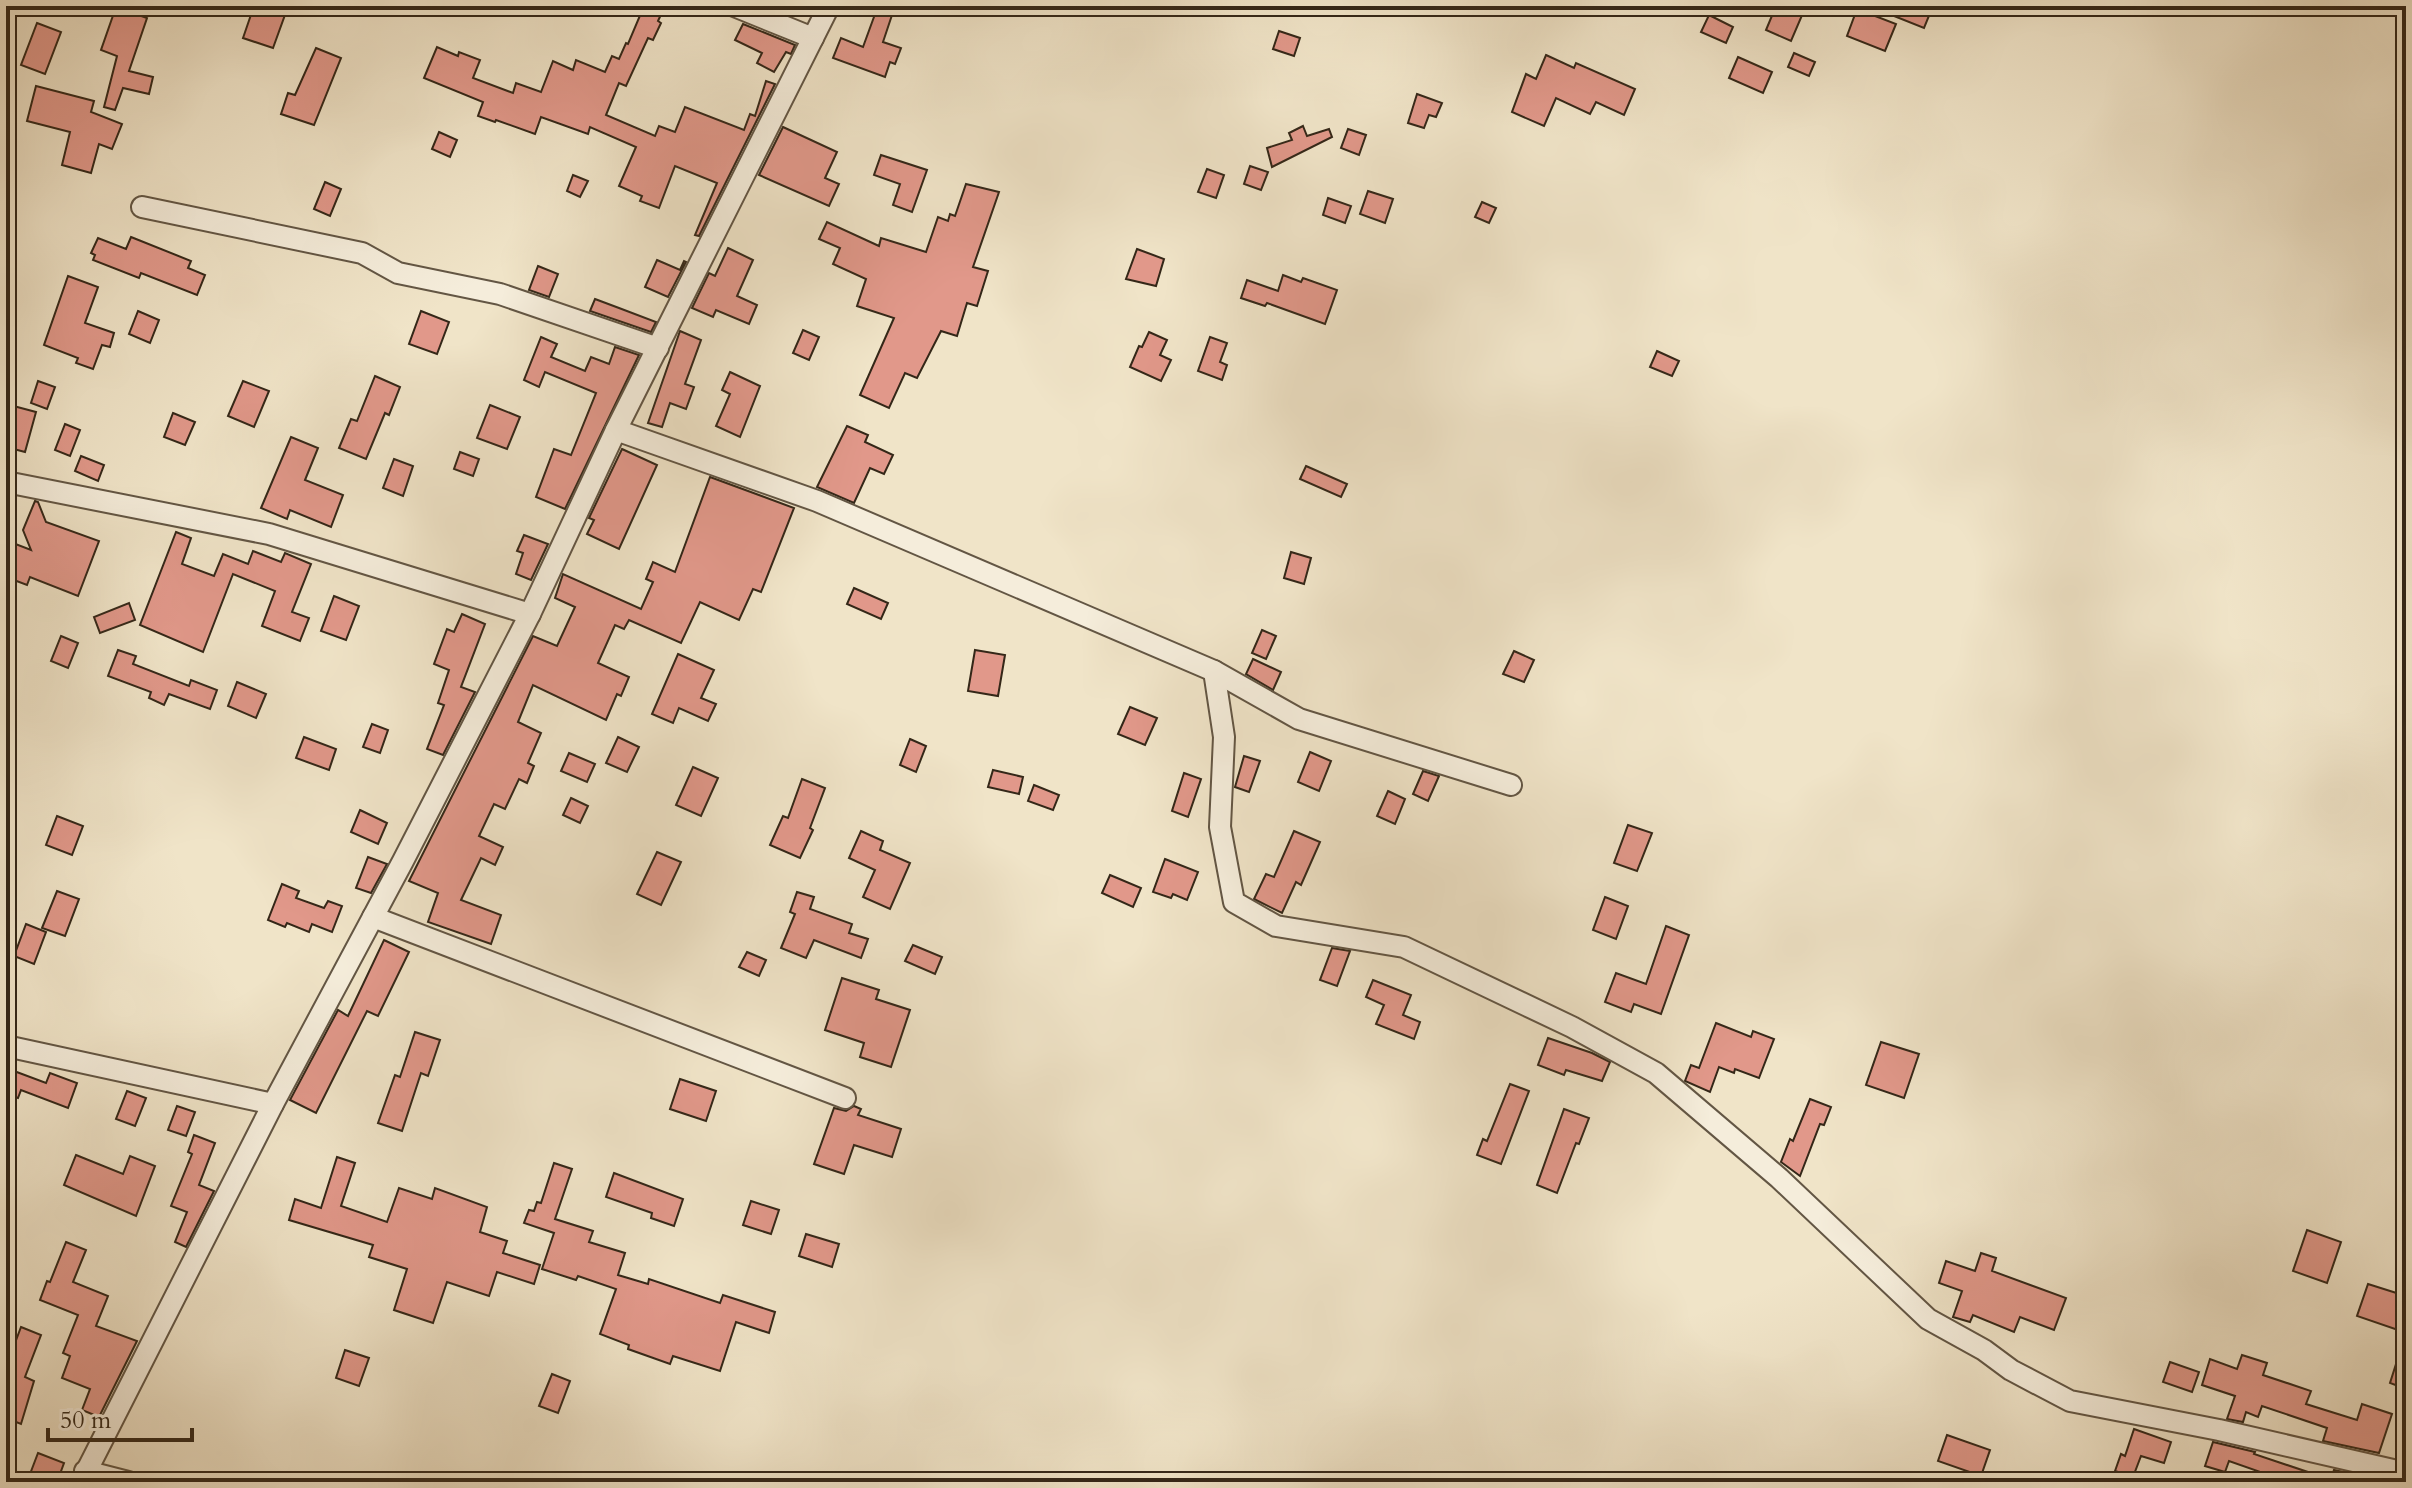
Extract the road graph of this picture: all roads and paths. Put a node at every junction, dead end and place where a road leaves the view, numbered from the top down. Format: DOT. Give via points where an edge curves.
graph roads {
  1 [pos="734,6"];
  2 [pos="829,6"];
  3 [pos="813,38"];
  4 [pos="142,207"];
  5 [pos="658,348"];
  6 [pos="616,430"];
  7 [pos="6,482"];
  8 [pos="530,614"];
  9 [pos="1214,671"];
  10 [pos="1511,785"];
  11 [pos="373,917"];
  12 [pos="6,1046"];
  13 [pos="845,1098"];
  14 [pos="273,1104"];
  15 [pos="2406,1473"];
  16 [pos="83,1476"];
  17 [pos="128,1482"];
  1 -- 3 [label="street"];
  2 -- 3 [label="street"];
  3 -- 5 [label="street"];
  4 -- 5 [label="street" via="362,253 398,273 500,294"];
  5 -- 6 [label="street"];
  6 -- 8 [label="street"];
  6 -- 9 [label="street" via="817,501"];
  7 -- 8 [label="street" via="269,534"];
  8 -- 11 [label="street"];
  9 -- 10 [label="street" via="1299,719"];
  9 -- 15 [label="street" via="1224,737 1220,827 1234,902 1276,926 1404,947 1656,1073 1779,1178 1928,1319 2070,1401"];
  11 -- 13 [label="street"];
  11 -- 14 [label="street"];
  12 -- 14 [label="street"];
  14 -- 16 [label="street"];
  16 -- 17 [label="street"];
}
